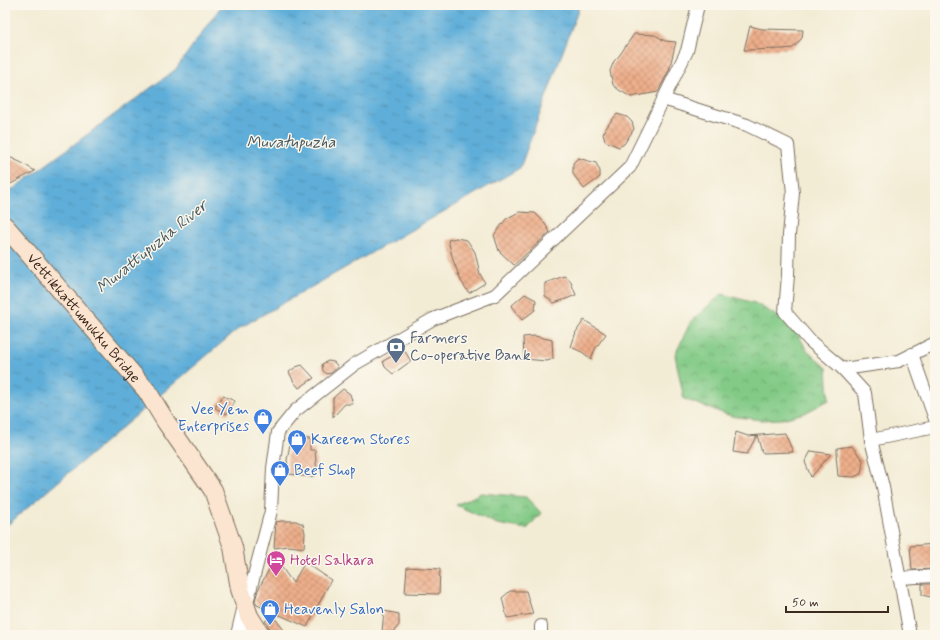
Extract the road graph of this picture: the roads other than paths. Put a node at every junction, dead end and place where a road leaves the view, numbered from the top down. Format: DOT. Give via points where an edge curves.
graph roads {
  1 [pos="698,5"];
  2 [pos="663,100"];
  3 [pos="5,226"];
  4 [pos="935,343"];
  5 [pos="912,354"];
  6 [pos="843,369"];
  7 [pos="935,419"];
  8 [pos="935,427"];
  9 [pos="872,440"];
  10 [pos="935,576"];
  11 [pos="899,578"];
  12 [pos="246,606"];
  13 [pos="238,635"];
  14 [pos="261,635"];
  15 [pos="910,635"];
  1 -- 2 [label="street" via="687,51"];
  2 -- 6 [label="street" via="747,125 788,146 794,193 785,312 810,341"];
  2 -- 12 [label="street" via="630,167 495,295 433,319 355,364 295,411 278,432 271,511"];
  3 -- 12 [label="main road, Vettikkattumukku Bridge" via="147,391 213,490 233,547 240,589"];
  4 -- 5 [label="street"];
  5 -- 6 [label="street" via="899,361"];
  5 -- 7 [label="street"];
  6 -- 9 [label="street" via="865,393"];
  8 -- 9 [label="street"];
  9 -- 11 [label="street"];
  10 -- 11 [label="street"];
  11 -- 15 [label="street"];
  12 -- 13 [label="street"];
  12 -- 14 [label="main road, Vettikkattumukku Bridge" via="248,616"];
}
